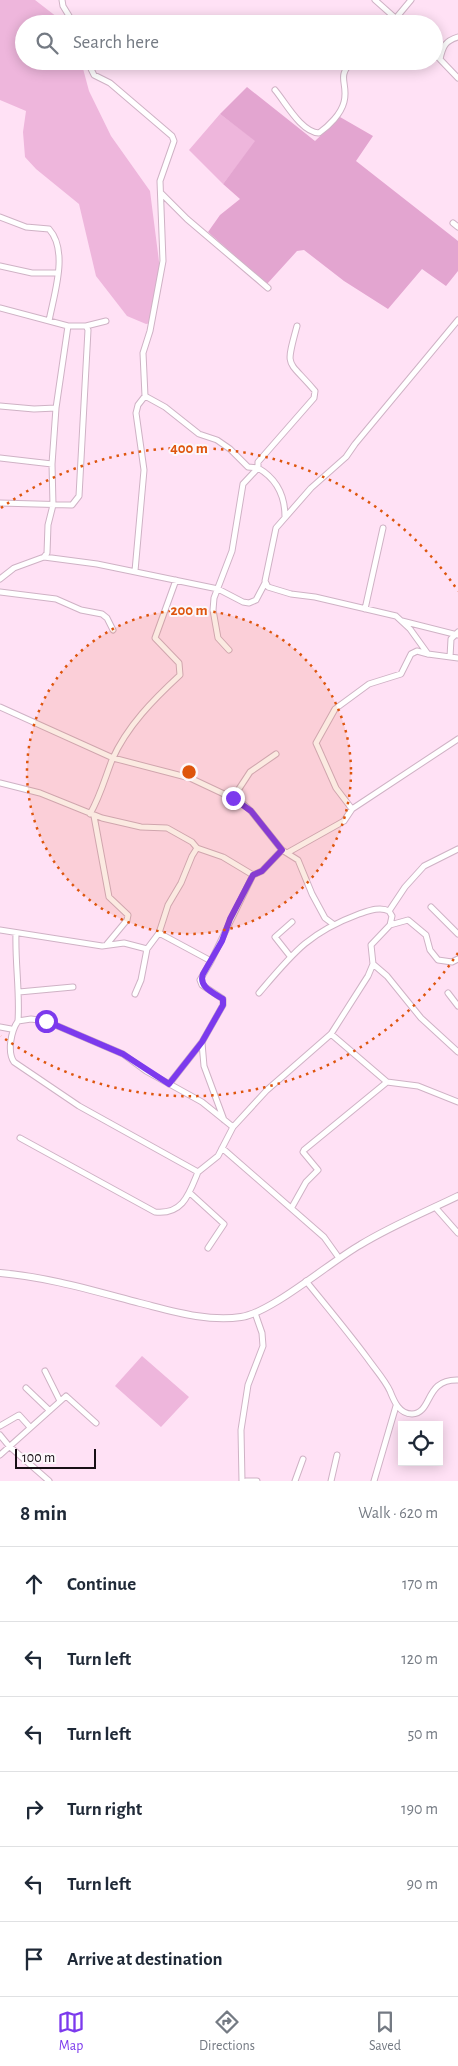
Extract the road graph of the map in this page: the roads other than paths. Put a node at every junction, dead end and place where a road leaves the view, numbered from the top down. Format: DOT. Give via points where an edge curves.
graph roads {
  1 [pos="62,0"];
  2 [pos="375,0"];
  3 [pos="411,0"];
  4 [pos="68,15"];
  5 [pos="392,15"];
  6 [pos="399,15"];
  7 [pos="458,37"];
  8 [pos="443,48"];
  9 [pos="443,62"];
  10 [pos="92,70"];
  11 [pos="343,70"];
  12 [pos="458,78"];
  13 [pos="275,90"];
  14 [pos="161,193"];
  15 [pos="0,217"];
  16 [pos="453,222"];
  17 [pos="458,227"];
  18 [pos="0,266"];
  19 [pos="58,273"];
  20 [pos="268,288"];
  21 [pos="0,308"];
  22 [pos="458,320"];
  23 [pos="49,321"];
  24 [pos="106,321"];
  25 [pos="68,326"];
  26 [pos="86,326"];
  27 [pos="297,326"];
  28 [pos="145,396"];
  29 [pos="0,406"];
  30 [pos="56,408"];
  31 [pos="0,458"];
  32 [pos="52,464"];
  33 [pos="258,468"];
  34 [pos="0,503"];
  35 [pos="53,505"];
  36 [pos="285,517"];
  37 [pos="383,528"];
  38 [pos="44,557"];
  39 [pos="135,571"];
  40 [pos="0,580"];
  41 [pos="176,580"];
  42 [pos="265,583"];
  43 [pos="218,589"];
  44 [pos="0,592"];
  45 [pos="365,609"];
  46 [pos="401,621"];
  47 [pos="112,630"];
  48 [pos="457,634"];
  49 [pos="229,650"];
  50 [pos="428,654"];
  51 [pos="450,656"];
  52 [pos="458,658"];
  53 [pos="0,707"];
  54 [pos="458,739"];
  55 [pos="276,754"];
  56 [pos="113,758"];
  57 [pos="0,783"];
  58 [pos="233,798"];
  59 [pos="352,809"];
  60 [pos="92,815"];
  61 [pos="197,848"];
  62 [pos="458,849"];
  63 [pos="285,852"];
  64 [pos="253,875"];
  65 [pos="431,907"];
  66 [pos="389,912"];
  67 [pos="292,922"];
  68 [pos="333,924"];
  69 [pos="390,925"];
  70 [pos="0,930"];
  71 [pos="16,933"];
  72 [pos="159,933"];
  73 [pos="458,934"];
  74 [pos="107,944"];
  75 [pos="147,949"];
  76 [pos="290,956"];
  77 [pos="458,959"];
  78 [pos="212,961"];
  79 [pos="373,964"];
  80 [pos="73,987"];
  81 [pos="19,992"];
  82 [pos="259,993"];
  83 [pos="448,993"];
  84 [pos="135,994"];
  85 [pos="458,1006"];
  86 [pos="18,1021"];
  87 [pos="0,1027"];
  88 [pos="12,1029"];
  89 [pos="331,1034"];
  90 [pos="202,1042"];
  91 [pos="458,1052"];
  92 [pos="386,1082"];
  93 [pos="169,1084"];
  94 [pos="458,1102"];
  95 [pos="224,1120"];
  96 [pos="233,1127"];
  97 [pos="20,1138"];
  98 [pos="222,1148"];
  99 [pos="198,1172"];
  100 [pos="190,1193"];
  101 [pos="458,1196"];
  102 [pos="292,1207"];
  103 [pos="435,1207"];
  104 [pos="458,1233"];
  105 [pos="208,1248"];
  106 [pos="339,1258"];
  107 [pos="0,1273"];
  108 [pos="306,1281"];
  109 [pos="255,1313"];
  110 [pos="45,1371"];
  111 [pos="458,1380"];
  112 [pos="26,1388"];
  113 [pos="60,1401"];
  114 [pos="396,1406"];
  115 [pos="49,1410"];
  116 [pos="96,1423"];
  117 [pos="0,1426"];
  118 [pos="29,1426"];
  119 [pos="0,1435"];
  120 [pos="9,1446"];
  121 [pos="0,1455"];
  122 [pos="338,1455"];
  123 [pos="303,1459"];
  124 [pos="49,1481"];
  125 [pos="242,1481"];
  126 [pos="246,1481"];
  127 [pos="257,1481"];
  128 [pos="295,1481"];
  129 [pos="330,1481"];
  130 [pos="374,1481"];
  1 -- 4 [label="street"];
  2 -- 5 [label="street"];
  3 -- 6 [label="street"];
  7 -- 8 [label="street" via="448,40"];
  9 -- 12 [label="street"];
  10 -- 14 [label="street" via="172,136 172,148 160,181"];
  11 -- 13 [label="street" via="344,103 319,133 305,128"];
  14 -- 20 [label="street"];
  14 -- 28 [label="street" via="163,261 143,353"];
  15 -- 19 [label="street" via="26,227 49,229 57,237 59,246"];
  16 -- 17 [label="street"];
  18 -- 19 [label="street" via="32,273"];
  19 -- 23 [label="street"];
  21 -- 23 [label="street"];
  22 -- 36 [label="street" via="346,457 325,474"];
  23 -- 25 [label="street"];
  24 -- 26 [label="street"];
  25 -- 26 [label="street"];
  25 -- 30 [label="street"];
  26 -- 35 [label="street" via="79,496 72,504"];
  27 -- 33 [label="street" via="288,358 292,368 315,391 314,398 258,462"];
  28 -- 33 [label="street" via="165,407 199,434 223,445 248,467"];
  28 -- 39 [label="street" via="136,413 144,470"];
  29 -- 30 [label="street"];
  30 -- 32 [label="street"];
  31 -- 32 [label="street"];
  32 -- 35 [label="street"];
  33 -- 36 [label="street" via="280,489"];
  33 -- 43 [label="street" via="243,484 232,551"];
  34 -- 35 [label="street"];
  35 -- 38 [label="street"];
  36 -- 42 [label="street" via="274,534"];
  37 -- 45 [label="street"];
  38 -- 39 [label="street"];
  38 -- 40 [label="street" via="14,568"];
  39 -- 41 [label="street"];
  41 -- 43 [label="street"];
  41 -- 56 [label="street" via="155,638 179,663 180,675 153,700"];
  42 -- 43 [label="street" via="256,600 250,603"];
  42 -- 45 [label="street" via="268,587 291,594"];
  43 -- 49 [label="street" via="213,610 218,638"];
  44 -- 47 [label="street" via="56,599 81,610 102,614"];
  45 -- 46 [label="street" via="396,616"];
  46 -- 48 [label="street"];
  46 -- 50 [label="street"];
  48 -- 51 [label="street" via="451,639"];
  50 -- 51 [label="street"];
  50 -- 59 [label="street" via="417,651 411,654 401,674 369,684 347,699 335,709 317,739 318,751 330,776"];
  51 -- 52 [label="street"];
  53 -- 56 [label="street"];
  54 -- 59 [label="street"];
  55 -- 58 [label="street" via="250,772"];
  56 -- 58 [label="street" via="190,778"];
  56 -- 60 [label="street"];
  57 -- 60 [label="street" via="40,793"];
  58 -- 63 [label="street" via="251,811"];
  59 -- 63 [label="street" via="344,821"];
  60 -- 61 [label="street" via="141,828 167,828"];
  60 -- 74 [label="street" via="109,897 128,915"];
  61 -- 64 [label="street" via="223,857"];
  61 -- 72 [label="street" via="168,905"];
  62 -- 66 [label="street" via="424,866"];
  63 -- 64 [label="street"];
  63 -- 68 [label="street" via="298,860 325,918"];
  64 -- 78 [label="street"];
  65 -- 73 [label="street"];
  66 -- 68 [label="street" via="377,909"];
  66 -- 69 [label="street" via="392,916"];
  67 -- 76 [label="street" via="275,937"];
  68 -- 76 [label="street"];
  69 -- 77 [label="street" via="408,920 426,935 430,950 438,960 452,962"];
  69 -- 79 [label="street" via="371,945"];
  70 -- 71 [label="street"];
  71 -- 74 [label="street" via="102,946"];
  71 -- 81 [label="street"];
  72 -- 75 [label="street"];
  72 -- 78 [label="street"];
  74 -- 75 [label="street" via="124,943"];
  75 -- 84 [label="street"];
  76 -- 82 [label="street"];
  78 -- 90 [label="street" via="200,980 202,985 223,999 223,1005"];
  79 -- 89 [label="street"];
  79 -- 91 [label="street" via="421,1018"];
  80 -- 81 [label="street"];
  81 -- 86 [label="street"];
  83 -- 85 [label="street"];
  86 -- 88 [label="street"];
  86 -- 93 [label="street" via="46,1021 79,1033 123,1054"];
  87 -- 88 [label="street"];
  88 -- 99 [label="street" via="11,1057 14,1062 79,1106"];
  89 -- 92 [label="street"];
  89 -- 96 [label="street" via="267,1090"];
  90 -- 93 [label="street"];
  90 -- 95 [label="street" via="204,1066"];
  92 -- 94 [label="street" via="418,1086"];
  92 -- 102 [label="street" via="304,1150 318,1170 306,1182"];
  93 -- 95 [label="street" via="202,1102"];
  95 -- 96 [label="street"];
  96 -- 98 [label="street"];
  97 -- 100 [label="street" via="155,1212 170,1212 181,1206"];
  98 -- 99 [label="street" via="218,1156"];
  98 -- 102 [label="street" via="265,1188"];
  99 -- 100 [label="street"];
  100 -- 105 [label="street" via="224,1224"];
  101 -- 103 [label="street"];
  102 -- 106 [label="street" via="324,1237"];
  103 -- 104 [label="street"];
  103 -- 106 [label="street"];
  106 -- 108 [label="street"];
  107 -- 109 [label="street" via="53,1281 183,1314 223,1318"];
  108 -- 109 [label="street"];
  108 -- 114 [label="street" via="387,1386"];
  109 -- 125 [label="street" via="263,1346 248,1385 241,1430"];
  110 -- 113 [label="street"];
  111 -- 114 [label="street" via="440,1384 426,1405 417,1412 411,1414"];
  112 -- 115 [label="street"];
  113 -- 115 [label="street"];
  113 -- 116 [label="street" via="67,1396"];
  114 -- 130 [label="street"];
  115 -- 118 [label="street"];
  117 -- 118 [label="street" via="19,1415"];
  118 -- 120 [label="street"];
  119 -- 120 [label="street"];
  120 -- 121 [label="street"];
  120 -- 124 [label="street"];
  122 -- 129 [label="street"];
  123 -- 128 [label="street"];
  126 -- 127 [label="street"];
}
